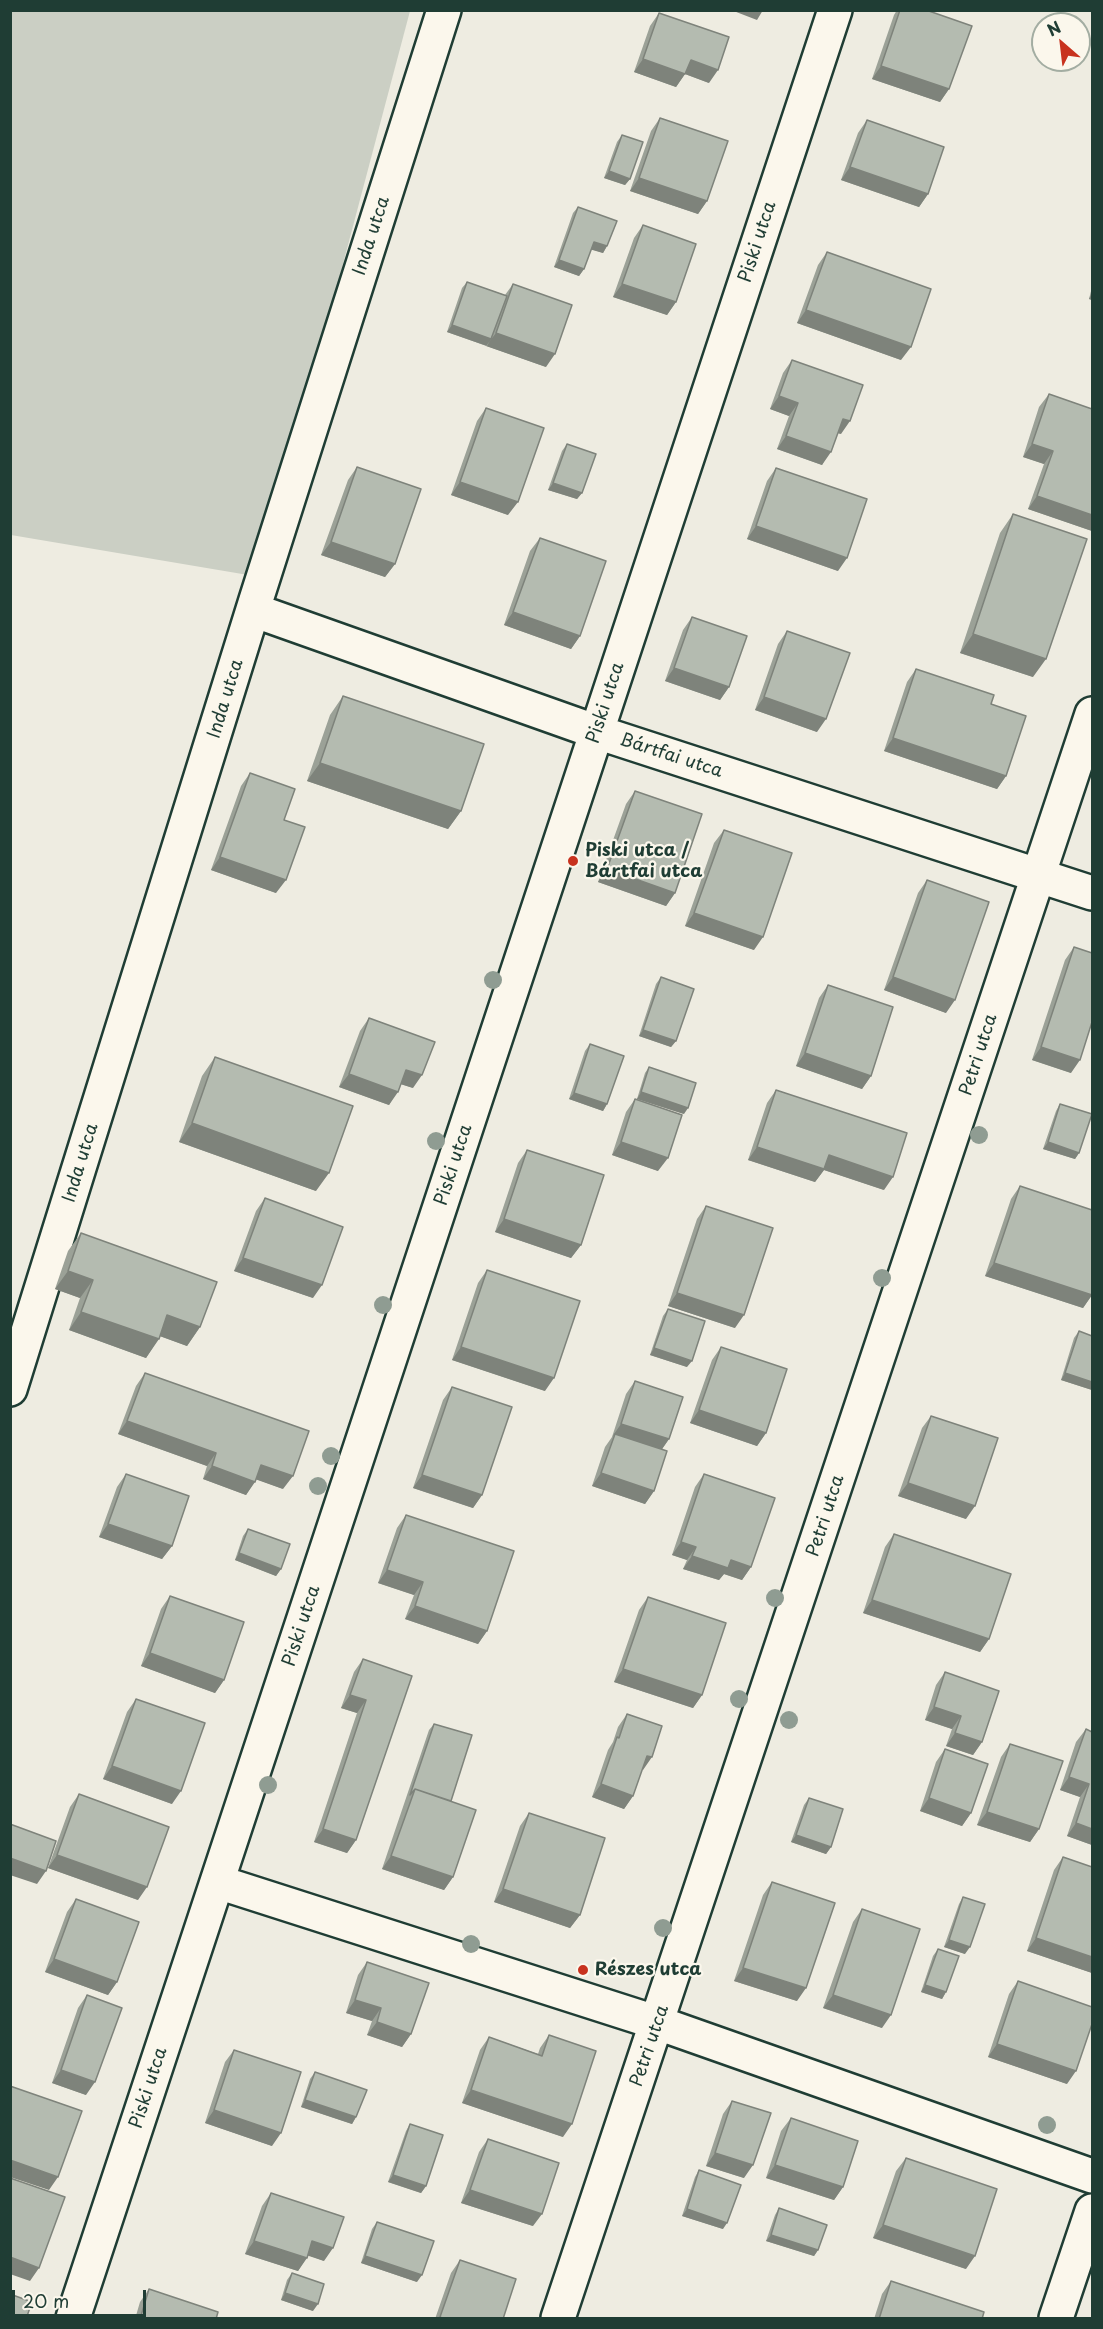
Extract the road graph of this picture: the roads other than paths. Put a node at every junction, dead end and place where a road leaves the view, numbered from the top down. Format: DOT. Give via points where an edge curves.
graph roads {
  1 [pos="444,10"];
  2 [pos="835,10"];
  3 [pos="254,610"];
  4 [pos="1092,714"];
  5 [pos="597,732"];
  6 [pos="1039,874"];
  7 [pos="1092,893"];
  8 [pos="10,1389"];
  9 [pos="218,1881"];
  10 [pos="658,2023"];
  11 [pos="1092,2176"];
  12 [pos="1092,2211"];
  13 [pos="73,2319"];
  14 [pos="558,2319"];
  15 [pos="1056,2319"];
  1 -- 3 [label="street, Inda utca"];
  2 -- 5 [label="street, Piski utca"];
  3 -- 5 [label="street, Bártfai utca"];
  3 -- 8 [label="street, Inda utca"];
  4 -- 6 [label="street, Petri utca"];
  5 -- 6 [label="street, Bártfai utca"];
  5 -- 9 [label="street, Piski utca"];
  6 -- 7 [label="street, Bártfai utca"];
  6 -- 10 [label="street, Petri utca"];
  9 -- 10 [label="street"];
  9 -- 13 [label="street, Piski utca"];
  10 -- 11 [label="street"];
  10 -- 14 [label="street, Petri utca"];
  12 -- 15 [label="street"];
}
